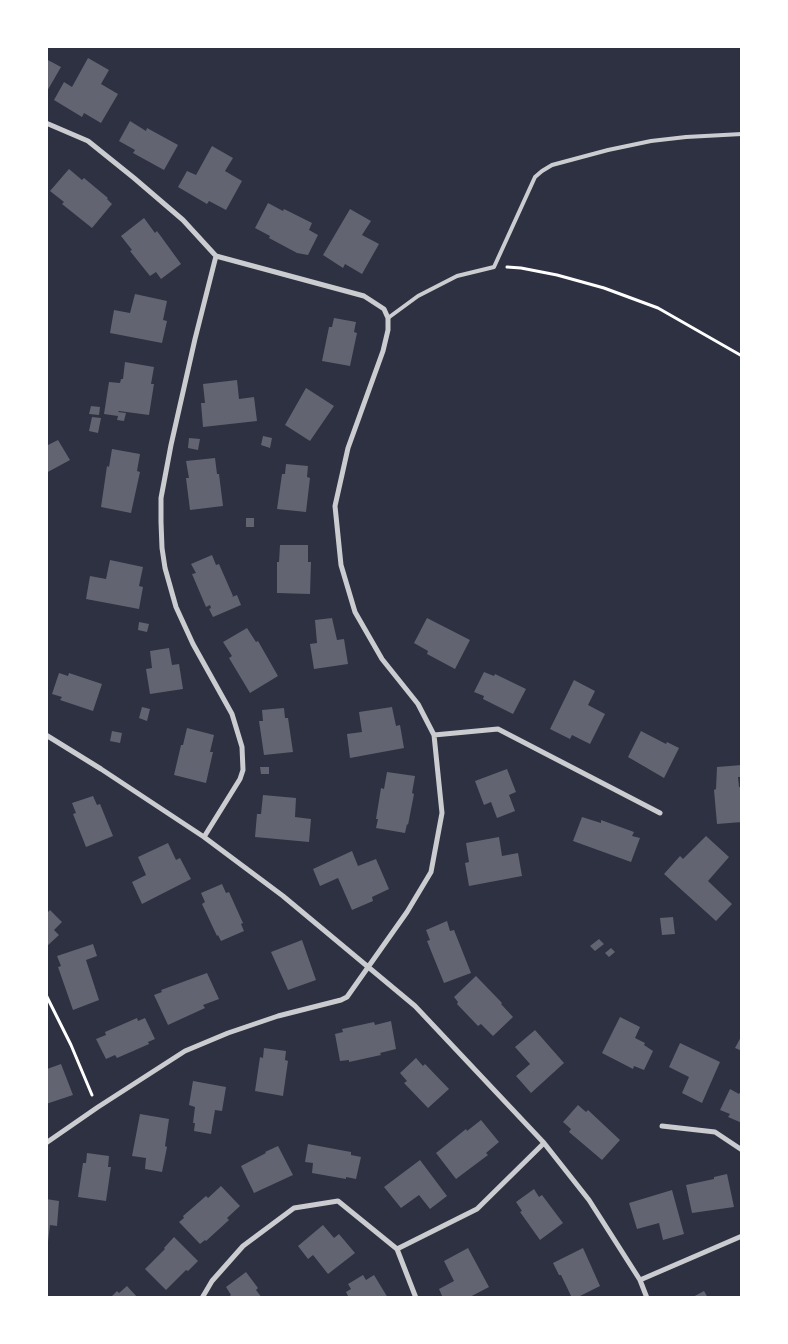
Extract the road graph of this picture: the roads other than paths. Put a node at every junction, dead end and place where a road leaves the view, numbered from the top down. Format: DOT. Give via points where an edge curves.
graph roads {
  1 [pos="46,123"];
  2 [pos="742,134"];
  3 [pos="216,256"];
  4 [pos="388,318"];
  5 [pos="46,735"];
  6 [pos="434,735"];
  7 [pos="660,813"];
  8 [pos="204,837"];
  9 [pos="369,967"];
  10 [pos="662,1126"];
  11 [pos="46,1143"];
  12 [pos="544,1143"];
  13 [pos="742,1150"];
  14 [pos="742,1236"];
  15 [pos="397,1249"];
  16 [pos="640,1280"];
  17 [pos="202,1298"];
  18 [pos="416,1298"];
  19 [pos="647,1298"];
  1 -- 3 [label="street" via="88,141 183,220"];
  2 -- 4 [label="lane" via="651,141 547,168 535,177 494,267 457,276 418,296"];
  3 -- 4 [label="street" via="364,296 384,310"];
  3 -- 8 [label="street" via="161,498 162,548 176,607 232,714 242,747 240,779"];
  4 -- 6 [label="street" via="383,351 348,448 335,506 341,565 355,612 382,659 418,704"];
  5 -- 8 [label="street"];
  6 -- 7 [label="street" via="498,729"];
  6 -- 9 [label="street" via="442,813 431,872"];
  8 -- 9 [label="street" via="283,896"];
  9 -- 11 [label="street" via="344,999 278,1016 185,1051"];
  9 -- 12 [label="street" via="415,1006"];
  10 -- 13 [label="street" via="715,1132"];
  12 -- 15 [label="street" via="477,1209"];
  12 -- 16 [label="street" via="589,1200"];
  14 -- 16 [label="street"];
  15 -- 17 [label="street" via="338,1201 294,1208 243,1246 212,1281"];
  15 -- 18 [label="street"];
  16 -- 19 [label="street"];
}
